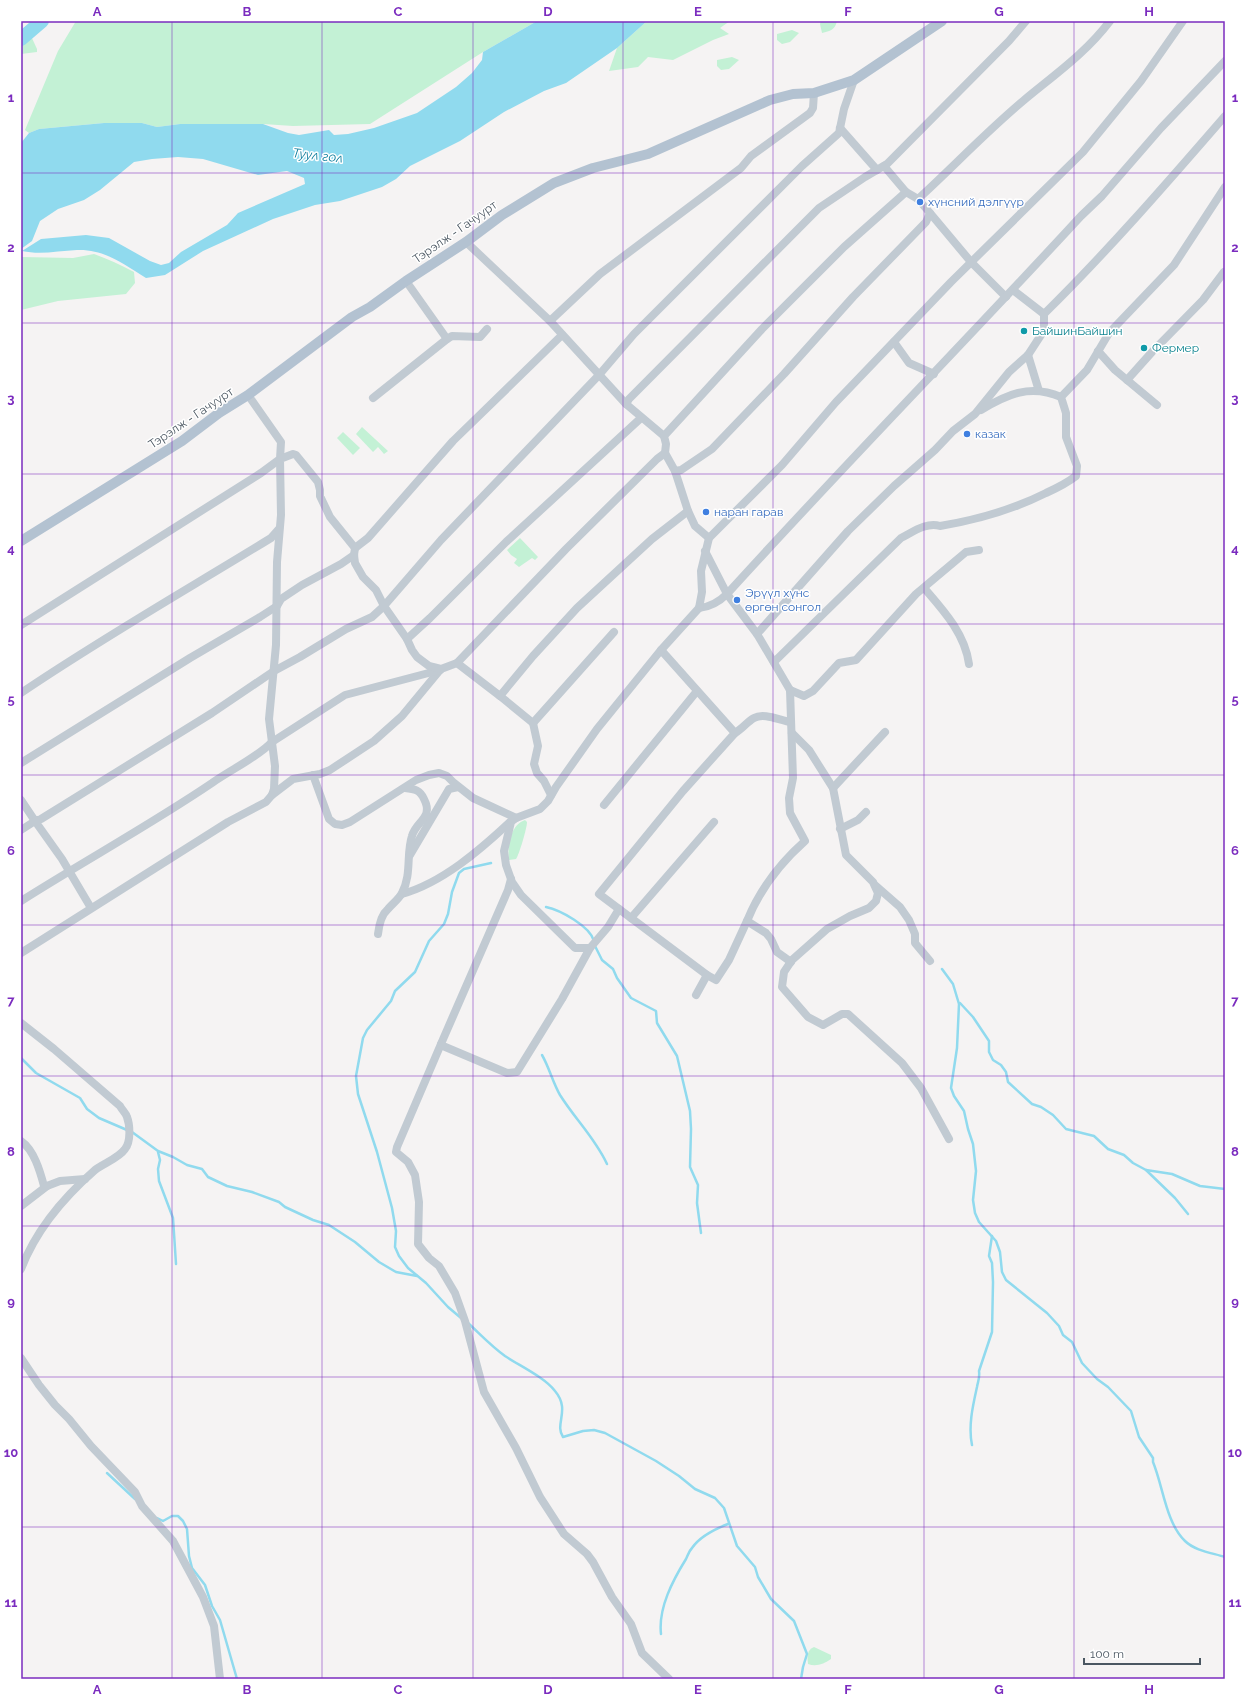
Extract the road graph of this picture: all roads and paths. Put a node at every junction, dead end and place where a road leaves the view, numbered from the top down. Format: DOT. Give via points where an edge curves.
graph roads {
  1 [pos="942,21"];
  2 [pos="1026,21"];
  3 [pos="1110,21"];
  4 [pos="1183,21"];
  5 [pos="1225,61"];
  6 [pos="854,80"];
  7 [pos="814,93"];
  8 [pos="1225,116"];
  9 [pos="840,128"];
  10 [pos="880,168"];
  11 [pos="1225,187"];
  12 [pos="906,192"];
  13 [pos="918,200"];
  14 [pos="930,213"];
  15 [pos="466,242"];
  16 [pos="971,262"];
  17 [pos="1224,272"];
  18 [pos="406,281"];
  19 [pos="1013,290"];
  20 [pos="1006,297"];
  21 [pos="1044,314"];
  22 [pos="550,321"];
  23 [pos="487,329"];
  24 [pos="562,335"];
  25 [pos="447,339"];
  26 [pos="894,342"];
  27 [pos="1098,351"];
  28 [pos="1028,356"];
  29 [pos="934,374"];
  30 [pos="598,375"];
  31 [pos="1127,380"];
  32 [pos="1039,391"];
  33 [pos="248,395"];
  34 [pos="1061,397"];
  35 [pos="373,398"];
  36 [pos="626,404"];
  37 [pos="1157,405"];
  38 [pos="976,414"];
  39 [pos="641,418"];
  40 [pos="664,436"];
  41 [pos="665,453"];
  42 [pos="280,458"];
  43 [pos="675,471"];
  44 [pos="688,511"];
  45 [pos="279,529"];
  46 [pos="709,538"];
  47 [pos="21,542"];
  48 [pos="979,550"];
  49 [pos="354,551"];
  50 [pos="705,551"];
  51 [pos="924,589"];
  52 [pos="728,594"];
  53 [pos="277,606"];
  54 [pos="384,606"];
  55 [pos="699,608"];
  56 [pos="21,625"];
  57 [pos="614,632"];
  58 [pos="757,634"];
  59 [pos="407,639"];
  60 [pos="661,650"];
  61 [pos="774,662"];
  62 [pos="457,663"];
  63 [pos="968,664"];
  64 [pos="441,669"];
  65 [pos="274,671"];
  66 [pos="790,690"];
  67 [pos="697,691"];
  68 [pos="21,693"];
  69 [pos="500,696"];
  70 [pos="791,722"];
  71 [pos="533,723"];
  72 [pos="885,732"];
  73 [pos="735,733"];
  74 [pos="792,733"];
  75 [pos="272,742"];
  76 [pos="21,763"];
  77 [pos="314,775"];
  78 [pos="458,787"];
  79 [pos="405,788"];
  80 [pos="833,788"];
  81 [pos="272,795"];
  82 [pos="551,795"];
  83 [pos="21,800"];
  84 [pos="604,805"];
  85 [pos="866,812"];
  86 [pos="513,820"];
  87 [pos="35,821"];
  88 [pos="714,822"];
  89 [pos="840,829"];
  90 [pos="21,830"];
  91 [pos="410,856"];
  92 [pos="69,871"];
  93 [pos="511,879"];
  94 [pos="873,882"];
  95 [pos="402,894"];
  96 [pos="21,901"];
  97 [pos="91,908"];
  98 [pos="619,909"];
  99 [pos="632,918"];
  100 [pos="747,921"];
  101 [pos="378,934"];
  102 [pos="590,948"];
  103 [pos="21,953"];
  104 [pos="930,961"];
  105 [pos="791,962"];
  106 [pos="707,975"];
  107 [pos="696,995"];
  108 [pos="21,1023"];
  109 [pos="441,1044"];
  110 [pos="949,1139"];
  111 [pos="21,1141"];
  112 [pos="85,1179"];
  113 [pos="47,1186"];
  114 [pos="21,1206"];
  115 [pos="21,1269"];
  116 [pos="21,1358"];
  117 [pos="220,1679"];
  118 [pos="669,1679"];
  1 -- 6 [label="main road, Тэрэлж - Гачуурт"];
  2 -- 10 [label="street" via="888,164"];
  3 -- 13 [label="street" via="1059,73 1022,102"];
  4 -- 16 [label="street" via="1141,81 1083,152"];
  5 -- 19 [label="street"];
  6 -- 7 [label="main road, Тэрэлж - Гачуурт"];
  6 -- 9 [label="street"];
  7 -- 15 [label="main road, Тэрэлж - Гачуурт" via="793,94 770,100 648,154 567,177 502,215"];
  7 -- 22 [label="street" via="810,113 600,274"];
  8 -- 21 [label="street" via="1090,268"];
  9 -- 10 [label="street"];
  9 -- 30 [label="street" via="839,133 802,166 634,334"];
  10 -- 12 [label="street"];
  10 -- 36 [label="street" via="820,208"];
  11 -- 27 [label="street" via="1174,265 1109,333"];
  12 -- 13 [label="street"];
  12 -- 40 [label="street" via="838,252 762,329"];
  13 -- 14 [label="street"];
  14 -- 16 [label="street"];
  14 -- 43 [label="street" via="926,222 712,449 681,470"];
  15 -- 18 [label="main road, Тэрэлж - Гачуурт"];
  15 -- 22 [label="street"];
  16 -- 20 [label="street"];
  16 -- 26 [label="street"];
  17 -- 31 [label="street" via="1203,300"];
  18 -- 25 [label="street"];
  18 -- 33 [label="main road, Тэрэлж - Гачуурт" via="352,317"];
  19 -- 20 [label="street"];
  19 -- 21 [label="street"];
  20 -- 29 [label="street"];
  21 -- 28 [label="street" via="1041,335"];
  22 -- 24 [label="street"];
  23 -- 25 [label="street" via="480,337 452,336"];
  24 -- 30 [label="street"];
  24 -- 49 [label="street" via="453,441"];
  25 -- 35 [label="street"];
  26 -- 29 [label="street" via="909,363"];
  26 -- 46 [label="street" via="836,402 782,465"];
  27 -- 31 [label="street"];
  27 -- 34 [label="street" via="1087,370"];
  28 -- 32 [label="street"];
  28 -- 38 [label="street" via="1009,372"];
  29 -- 52 [label="street" via="805,508"];
  30 -- 36 [label="street"];
  30 -- 54 [label="street" via="441,540"];
  31 -- 37 [label="street"];
  32 -- 34 [label="street"];
  32 -- 38 [label="street" via="1016,392"];
  33 -- 42 [label="street" via="280,442"];
  33 -- 47 [label="main road, Тэрэлж - Гачуурт"];
  34 -- 61 [label="street" via="1066,413 1066,436 1077,466 1076,476 1030,501 993,515 940,526 933,524 901,538"];
  36 -- 39 [label="street"];
  38 -- 58 [label="street" via="953,431 848,531"];
  39 -- 40 [label="street"];
  39 -- 59 [label="street" via="506,542"];
  40 -- 41 [label="street"];
  41 -- 43 [label="street"];
  41 -- 62 [label="street" via="566,549"];
  42 -- 45 [label="street"];
  42 -- 49 [label="street" via="293,454 305,465 318,482 320,496 330,517"];
  42 -- 56 [label="street" via="261,473"];
  43 -- 44 [label="street"];
  44 -- 46 [label="street" via="696,526"];
  44 -- 69 [label="street" via="652,539 582,603"];
  45 -- 53 [label="street"];
  45 -- 68 [label="street" via="271,538 149,610"];
  46 -- 50 [label="street"];
  48 -- 51 [label="street" via="966,552"];
  49 -- 53 [label="street" via="341,564 281,598"];
  49 -- 54 [label="street" via="355,563 376,590"];
  50 -- 52 [label="street"];
  50 -- 55 [label="street"];
  51 -- 63 [label="street" via="953,622 967,652"];
  51 -- 66 [label="street" via="916,594 856,660 839,662 813,691 804,696"];
  52 -- 55 [label="street" via="706,608"];
  52 -- 58 [label="street"];
  53 -- 65 [label="street"];
  53 -- 76 [label="street"];
  54 -- 59 [label="street"];
  54 -- 65 [label="street" via="372,617 346,629"];
  55 -- 60 [label="street"];
  57 -- 71 [label="street"];
  58 -- 61 [label="street"];
  59 -- 64 [label="street" via="417,657 429,666"];
  60 -- 67 [label="street"];
  60 -- 82 [label="street" via="598,728"];
  61 -- 66 [label="street"];
  62 -- 64 [label="street"];
  62 -- 69 [label="street"];
  64 -- 75 [label="street" via="346,695"];
  64 -- 77 [label="street" via="402,716 374,742 330,770"];
  65 -- 75 [label="street" via="269,719"];
  65 -- 87 [label="street" via="135,762"];
  66 -- 70 [label="street"];
  67 -- 73 [label="street"];
  67 -- 84 [label="street"];
  69 -- 71 [label="street"];
  70 -- 73 [label="street" via="759,716"];
  70 -- 74 [label="street"];
  71 -- 82 [label="street" via="538,746 534,764"];
  72 -- 80 [label="street"];
  73 -- 98 [label="street" via="688,785 599,894"];
  74 -- 80 [label="street" via="809,750"];
  74 -- 100 [label="street" via="793,778 788,798 790,813 805,841 775,870 754,904"];
  75 -- 81 [label="street" via="275,766"];
  75 -- 92 [label="street" via="264,751 191,798"];
  77 -- 79 [label="street" via="329,819 334,824 350,822"];
  77 -- 81 [label="street" via="293,779"];
  78 -- 79 [label="street" via="447,776 439,773 416,780"];
  78 -- 86 [label="street"];
  78 -- 91 [label="street" via="449,789"];
  79 -- 91 [label="street" via="421,794 428,812 413,832"];
  80 -- 89 [label="street"];
  81 -- 97 [label="street" via="266,802 228,822"];
  82 -- 86 [label="street" via="540,808"];
  83 -- 87 [label="street"];
  85 -- 89 [label="street" via="858,820"];
  86 -- 93 [label="street" via="504,851"];
  86 -- 95 [label="street" via="472,856 440,876"];
  87 -- 90 [label="street"];
  87 -- 92 [label="street"];
  88 -- 99 [label="street"];
  89 -- 94 [label="street" via="846,855"];
  91 -- 95 [label="street"];
  92 -- 96 [label="street"];
  92 -- 97 [label="street"];
  93 -- 102 [label="street" via="521,895 575,948"];
  93 -- 109 [label="street"];
  94 -- 104 [label="street" via="900,907 915,934 915,943"];
  94 -- 105 [label="street" via="878,893 876,901 869,908 827,929"];
  95 -- 101 [label="street" via="386,910"];
  97 -- 103 [label="street"];
  98 -- 99 [label="street"];
  98 -- 102 [label="street"];
  99 -- 106 [label="street"];
  100 -- 105 [label="street" via="766,933 777,952"];
  100 -- 106 [label="street" via="729,960 716,980"];
  102 -- 109 [label="street" via="517,1072 507,1073"];
  105 -- 110 [label="street" via="784,972 782,987 808,1017 823,1025 842,1014 848,1014 902,1063 921,1088"];
  106 -- 107 [label="street"];
  108 -- 112 [label="street" via="120,1106 127,1117 129,1142 125,1150"];
  109 -- 118 [label="street" via="396,1147 396,1152 408,1162 415,1174 419,1202 418,1244 439,1266 455,1293 484,1392 540,1497 564,1534 593,1562 612,1597 631,1624 642,1652"];
  111 -- 113 [label="street" via="36,1162 44,1186"];
  112 -- 113 [label="street" via="60,1181"];
  112 -- 115 [label="street" via="58,1207 31,1248"];
  113 -- 114 [label="street"];
  116 -- 117 [label="street" via="55,1405 135,1492 142,1506 173,1541 203,1597 214,1626"];
}
